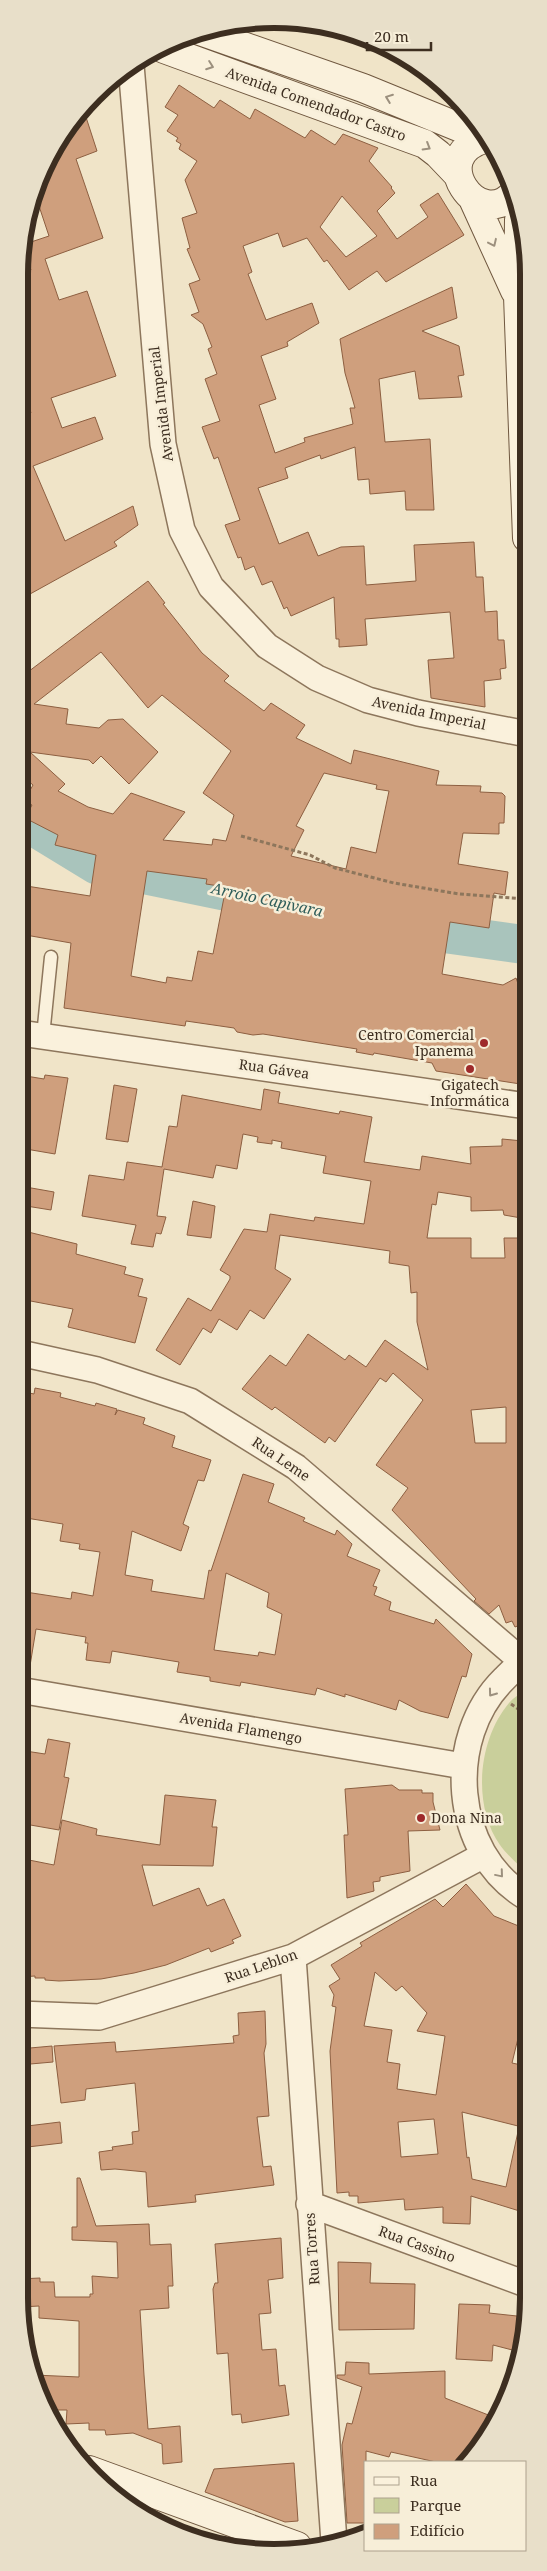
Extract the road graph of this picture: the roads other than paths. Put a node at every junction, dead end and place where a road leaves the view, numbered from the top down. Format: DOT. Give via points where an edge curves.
graph roads {
  1 [pos="213,35"];
  2 [pos="169,51"];
  3 [pos="132,73"];
  4 [pos="477,135"];
  5 [pos="480,140"];
  6 [pos="458,175"];
  7 [pos="507,198"];
  8 [pos="473,199"];
  9 [pos="519,253"];
  10 [pos="518,296"];
  11 [pos="520,344"];
  12 [pos="520,733"];
  13 [pos="51,957"];
  14 [pos="31,1034"];
  15 [pos="520,1105"];
  16 [pos="28,1355"];
  17 [pos="520,1657"];
  18 [pos="520,1664"];
  19 [pos="28,1692"];
  20 [pos="463,1766"];
  21 [pos="484,1855"];
  22 [pos="520,1893"];
  23 [pos="293,1957"];
  24 [pos="28,2014"];
  25 [pos="308,2204"];
  26 [pos="520,2282"];
  27 [pos="105,2476"];
  28 [pos="334,2536"];
  29 [pos="289,2543"];
  4 -- 1 [label="main road, Avenida Comendador Castro, one-way" via="363,88"];
  2 -- 6 [label="main road, Avenida Comendador Castro, one-way" via="425,144"];
  3 -- 12 [label="street, Avenida Imperial" via="162,444 182,530 211,586 267,646 317,678 376,702"];
  5 -- 6 [label="main road" via="464,151"];
  6 -- 8 [label="main road, Avenida Comendador Castro" via="460,185"];
  7 -- 8 [label="main road" via="498,203"];
  8 -- 10 [label="main road, Avenida Comendador Castro, one-way"];
  9 -- 10 [label="main road"];
  10 -- 11 [label="main road"];
  13 -- 14 [label="lane"];
  14 -- 15 [label="street, Rua Gávea"];
  16 -- 17 [label="street, Rua Leme" via="97,1370 190,1401 296,1467"];
  18 -- 20 [label="street, one-way" via="492,1691 472,1727"];
  19 -- 20 [label="street, Avenida Flamengo"];
  20 -- 21 [label="street" via="466,1812"];
  21 -- 22 [label="street, one-way" via="512,1888"];
  21 -- 23 [label="street, Rua Leblon"];
  23 -- 24 [label="street, Rua Leblon" via="99,2016"];
  23 -- 25 [label="street, Rua Torres"];
  25 -- 26 [label="street, Rua Cassino"];
  25 -- 28 [label="street, Rua Torres"];
  27 -- 29 [label="main road"];
}
